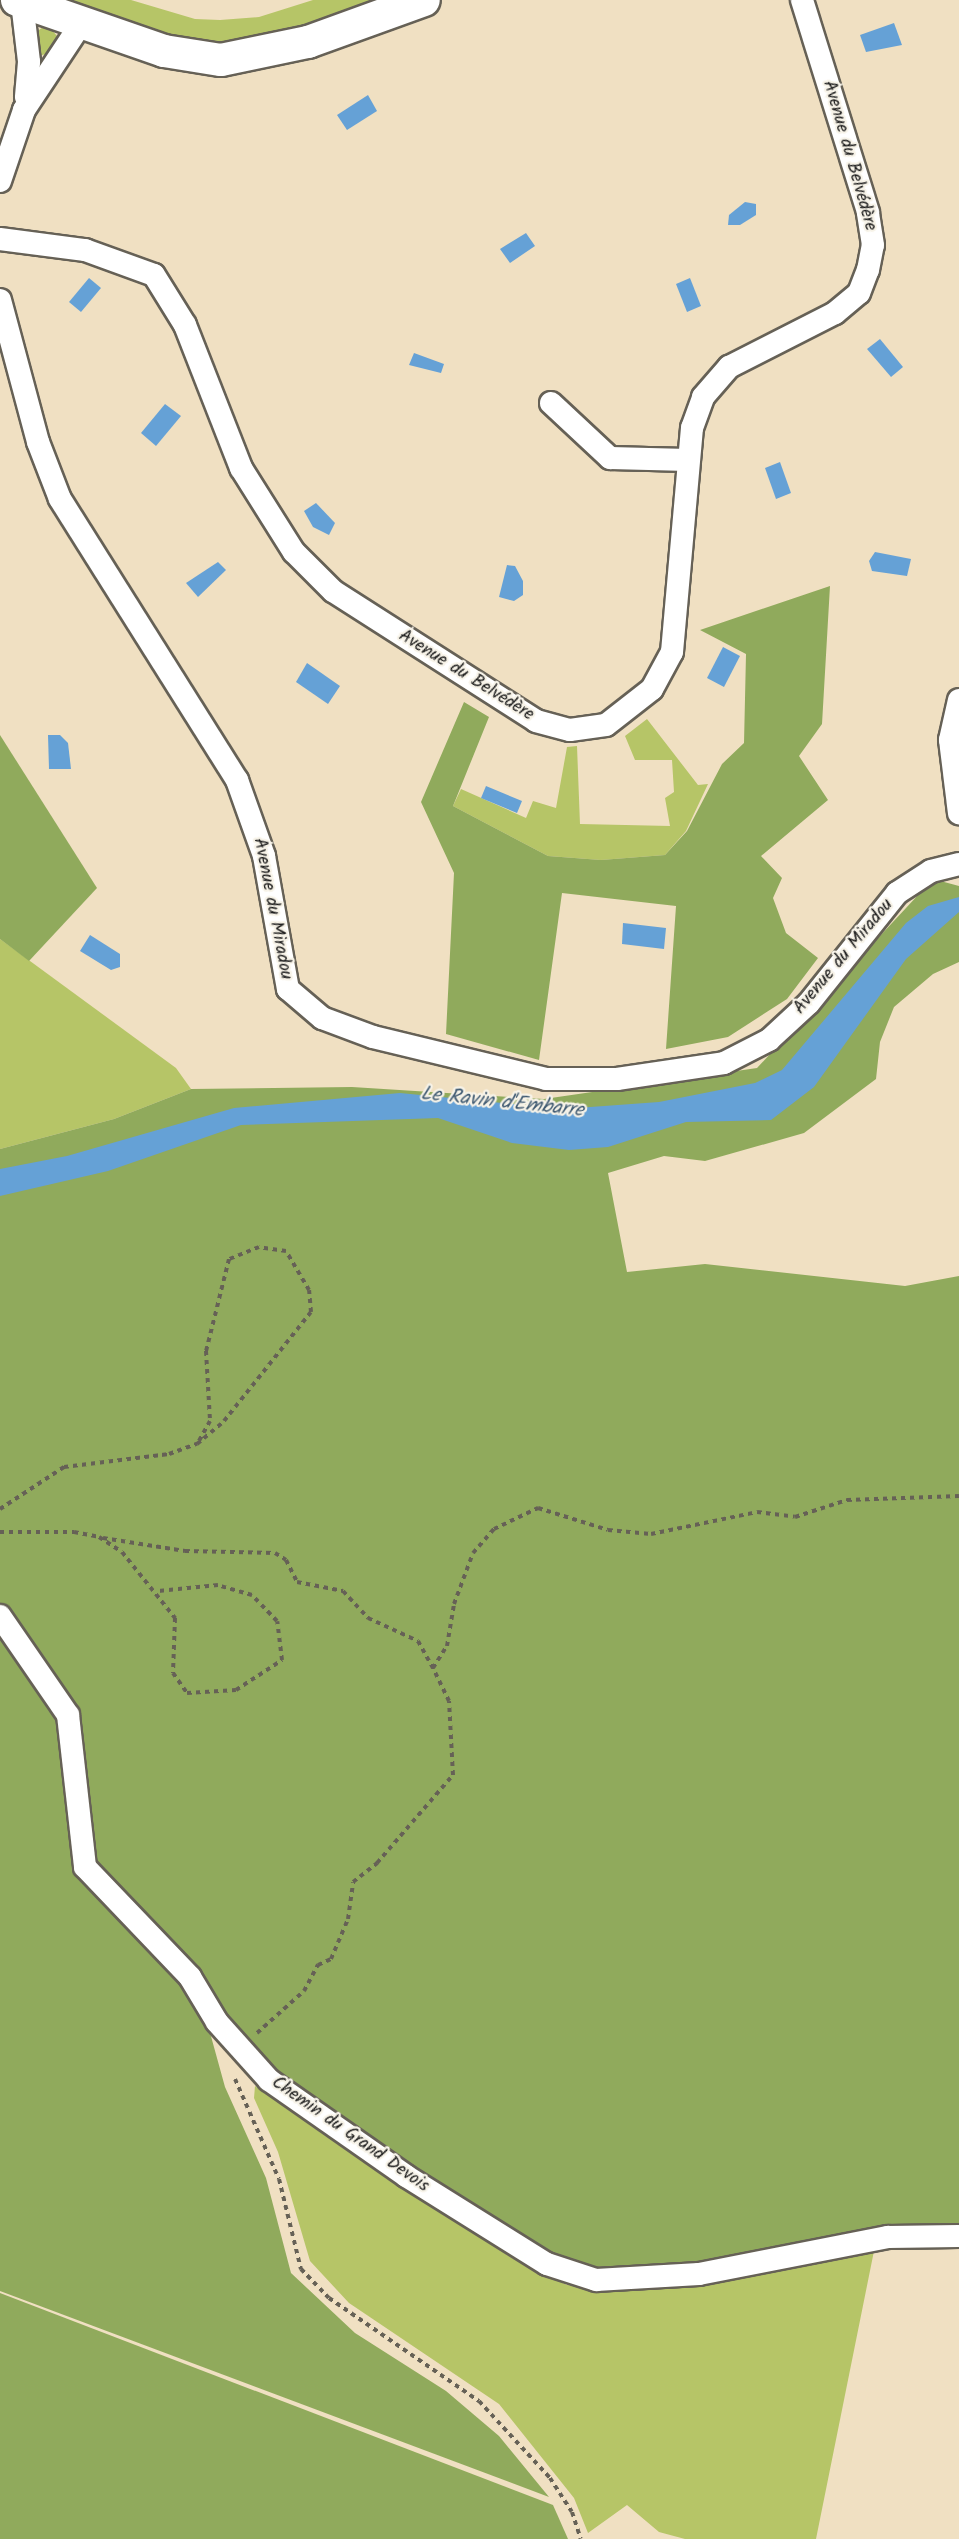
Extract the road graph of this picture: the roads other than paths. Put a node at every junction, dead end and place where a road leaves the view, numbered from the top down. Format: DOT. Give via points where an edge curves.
graph roads {
  1 [pos="424,0"];
  2 [pos="802,0"];
  3 [pos="20,1"];
  4 [pos="81,24"];
  5 [pos="24,110"];
  6 [pos="0,181"];
  7 [pos="0,239"];
  8 [pos="0,300"];
  9 [pos="551,403"];
  10 [pos="688,460"];
  11 [pos="959,700"];
  12 [pos="959,813"];
  13 [pos="959,864"];
  14 [pos="0,1616"];
  15 [pos="959,2236"];
  1 -- 4 [label="street" via="308,42 241,59 183,55"];
  2 -- 10 [label="street, Avenue du Belvédère" via="868,212 873,245 868,270 859,292 835,312 766,344 714,381 695,412"];
  3 -- 4 [label="street"];
  3 -- 5 [label="street" via="30,76"];
  4 -- 5 [label="street"];
  5 -- 6 [label="street"];
  7 -- 10 [label="street, Avenue du Belvédère" via="85,250 154,275 185,325 241,468 294,552 333,591 554,728 606,725 638,703 663,672 672,652 680,588"];
  8 -- 13 [label="street, Avenue du Miradou" via="38,442 60,500 237,780 262,848 288,989 322,1018 373,1036 546,1079 617,1080 724,1063 769,1040 809,1003 897,893 931,871"];
  9 -- 10 [label="street" via="610,458"];
  11 -- 12 [label="street" via="950,740"];
  14 -- 15 [label="street, Chemin du Grand Devois" via="68,1715 85,1867 172,1956 217,2022 269,2080 314,2114 526,2252 577,2277 669,2278 888,2237"];
}
